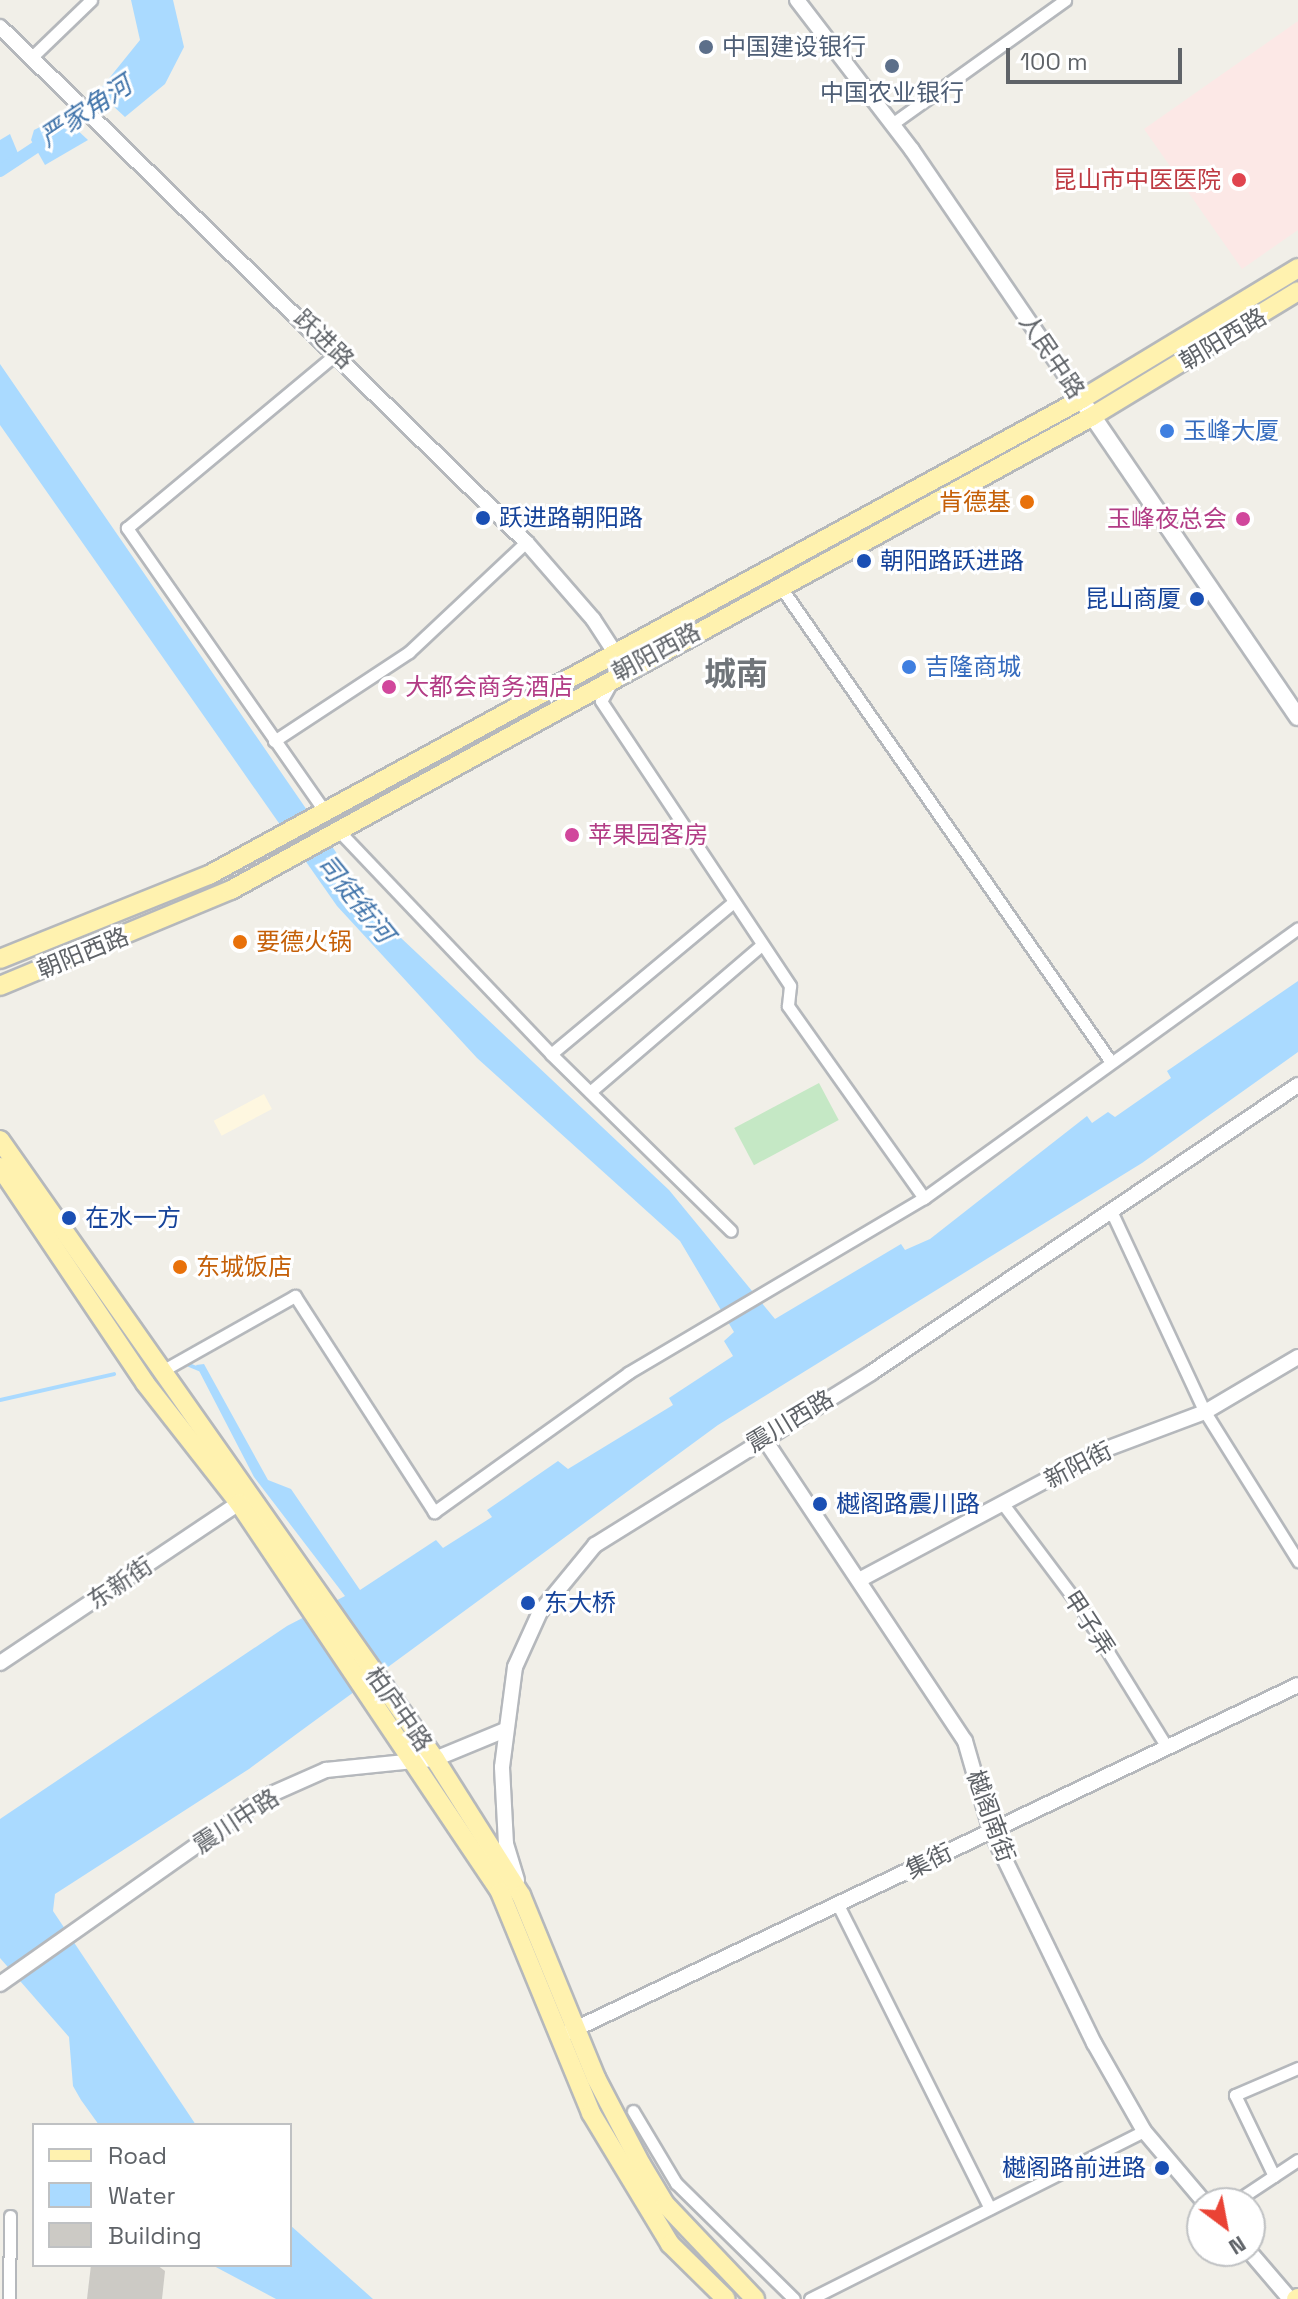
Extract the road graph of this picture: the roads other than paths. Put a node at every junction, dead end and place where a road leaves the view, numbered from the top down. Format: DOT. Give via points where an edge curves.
graph roads {
  1 [pos="91,0"];
  2 [pos="797,0"];
  3 [pos="1065,0"];
  4 [pos="0,27"];
  5 [pos="32,57"];
  6 [pos="892,124"];
  7 [pos="1298,268"];
  8 [pos="1298,291"];
  9 [pos="338,352"];
  10 [pos="1082,399"];
  11 [pos="1091,417"];
  12 [pos="526,542"];
  13 [pos="780,586"];
  14 [pos="613,650"];
  15 [pos="616,673"];
  16 [pos="1298,717"];
  17 [pos="274,741"];
  18 [pos="319,811"];
  19 [pos="331,830"];
  20 [pos="732,903"];
  21 [pos="1298,928"];
  22 [pos="759,947"];
  23 [pos="0,959"];
  24 [pos="0,986"];
  25 [pos="551,1054"];
  26 [pos="1111,1062"];
  27 [pos="1298,1085"];
  28 [pos="590,1092"];
  29 [pos="0,1140"];
  30 [pos="0,1167"];
  31 [pos="924,1198"];
  32 [pos="1112,1213"];
  33 [pos="731,1231"];
  34 [pos="1298,1357"];
  35 [pos="160,1372"];
  36 [pos="1205,1412"];
  37 [pos="763,1437"];
  38 [pos="239,1503"];
  39 [pos="1003,1504"];
  40 [pos="1298,1561"];
  41 [pos="861,1579"];
  42 [pos="300,1580"];
  43 [pos="0,1663"];
  44 [pos="1298,1685"];
  45 [pos="503,1731"];
  46 [pos="1167,1747"];
  47 [pos="435,1759"];
  48 [pos="413,1763"];
  49 [pos="991,1831"];
  50 [pos="521,1895"];
  51 [pos="838,1905"];
  52 [pos="0,1984"];
  53 [pos="579,2029"];
  54 [pos="560,2035"];
  55 [pos="1298,2068"];
  56 [pos="633,2111"];
  57 [pos="1144,2131"];
  58 [pos="1298,2160"];
  59 [pos="1274,2176"];
  60 [pos="1191,2187"];
  61 [pos="1257,2187"];
  62 [pos="990,2208"];
  63 [pos="10,2216"];
  64 [pos="1264,2267"];
  65 [pos="9,2299"];
  66 [pos="726,2299"];
  67 [pos="755,2299"];
  68 [pos="794,2299"];
  69 [pos="810,2299"];
  70 [pos="1295,2299"];
  1 -- 5 [label="street"];
  2 -- 6 [label="street, 人民中路"];
  3 -- 6 [label="street"];
  4 -- 5 [label="street, 跃进路"];
  5 -- 9 [label="street, 跃进路"];
  6 -- 10 [label="street, 人民中路"];
  7 -- 10 [label="main road, 朝阳西路"];
  8 -- 11 [label="main road, 朝阳西路"];
  9 -- 12 [label="street, 跃进路"];
  9 -- 17 [label="street" via="127,528"];
  10 -- 11 [label="main road, 人民中路"];
  10 -- 14 [label="main road, 朝阳西路"];
  11 -- 13 [label="main road, 朝阳西路"];
  11 -- 16 [label="main road, 人民中路"];
  12 -- 14 [label="street, 跃进路"];
  12 -- 17 [label="street" via="409,652"];
  13 -- 15 [label="main road, 朝阳西路"];
  13 -- 26 [label="street"];
  14 -- 15 [label="street"];
  14 -- 18 [label="main road, 朝阳西路"];
  15 -- 19 [label="main road, 朝阳西路"];
  15 -- 20 [label="street" via="601,701"];
  17 -- 18 [label="street"];
  18 -- 23 [label="main road, 朝阳西路" via="209,875"];
  19 -- 24 [label="main road, 朝阳西路" via="231,890"];
  19 -- 25 [label="street"];
  20 -- 22 [label="street"];
  20 -- 25 [label="street"];
  21 -- 26 [label="street"];
  22 -- 28 [label="street"];
  22 -- 31 [label="street" via="790,986 788,1006"];
  25 -- 28 [label="street"];
  26 -- 31 [label="street"];
  27 -- 32 [label="street, 震川西路"];
  28 -- 33 [label="street"];
  29 -- 35 [label="main road, 柏庐中路"];
  30 -- 38 [label="main road, 柏庐中路" via="145,1383"];
  31 -- 35 [label="street" via="710,1321 434,1512 295,1296"];
  32 -- 36 [label="street"];
  32 -- 37 [label="street, 震川西路"];
  34 -- 36 [label="street, 新阳街"];
  35 -- 42 [label="main road, 柏庐中路"];
  36 -- 39 [label="street, 新阳街" via="1101,1451"];
  36 -- 40 [label="street"];
  37 -- 41 [label="street, 樾阁南街"];
  37 -- 45 [label="street, 震川西路" via="595,1545 540,1612 515,1667"];
  38 -- 42 [label="main road, 柏庐中路"];
  38 -- 43 [label="street, 东新街"];
  39 -- 41 [label="street, 新阳街"];
  39 -- 46 [label="street, 甲子弄" via="1081,1608"];
  41 -- 49 [label="street, 樾阁南街" via="965,1741"];
  42 -- 47 [label="main road, 柏庐中路"];
  42 -- 48 [label="main road, 柏庐中路"];
  44 -- 46 [label="street, 集街"];
  45 -- 47 [label="street, 震川中路"];
  45 -- 50 [label="street, 震川西路" via="506,1844"];
  46 -- 49 [label="street, 集街"];
  47 -- 48 [label="street, 震川中路"];
  47 -- 50 [label="main road, 柏庐中路"];
  48 -- 52 [label="street, 震川中路" via="326,1770 265,1797"];
  48 -- 54 [label="main road, 柏庐中路" via="500,1892"];
  49 -- 51 [label="street, 集街"];
  49 -- 57 [label="street, 樾阁南街"];
  50 -- 53 [label="main road, 柏庐中路"];
  51 -- 53 [label="street, 集街"];
  51 -- 62 [label="street"];
  53 -- 54 [label="street, 集街"];
  53 -- 67 [label="main road, 柏庐中路" via="616,2119 665,2204"];
  54 -- 66 [label="main road, 柏庐中路" via="591,2113 654,2221"];
  55 -- 59 [label="street" via="1235,2095"];
  56 -- 68 [label="street" via="676,2183"];
  57 -- 60 [label="street, 樾阁南街"];
  57 -- 62 [label="street"];
  58 -- 59 [label="street"];
  59 -- 61 [label="street"];
  62 -- 69 [label="street"];
  63 -- 65 [label="street"];
  64 -- 70 [label="street"];
}
